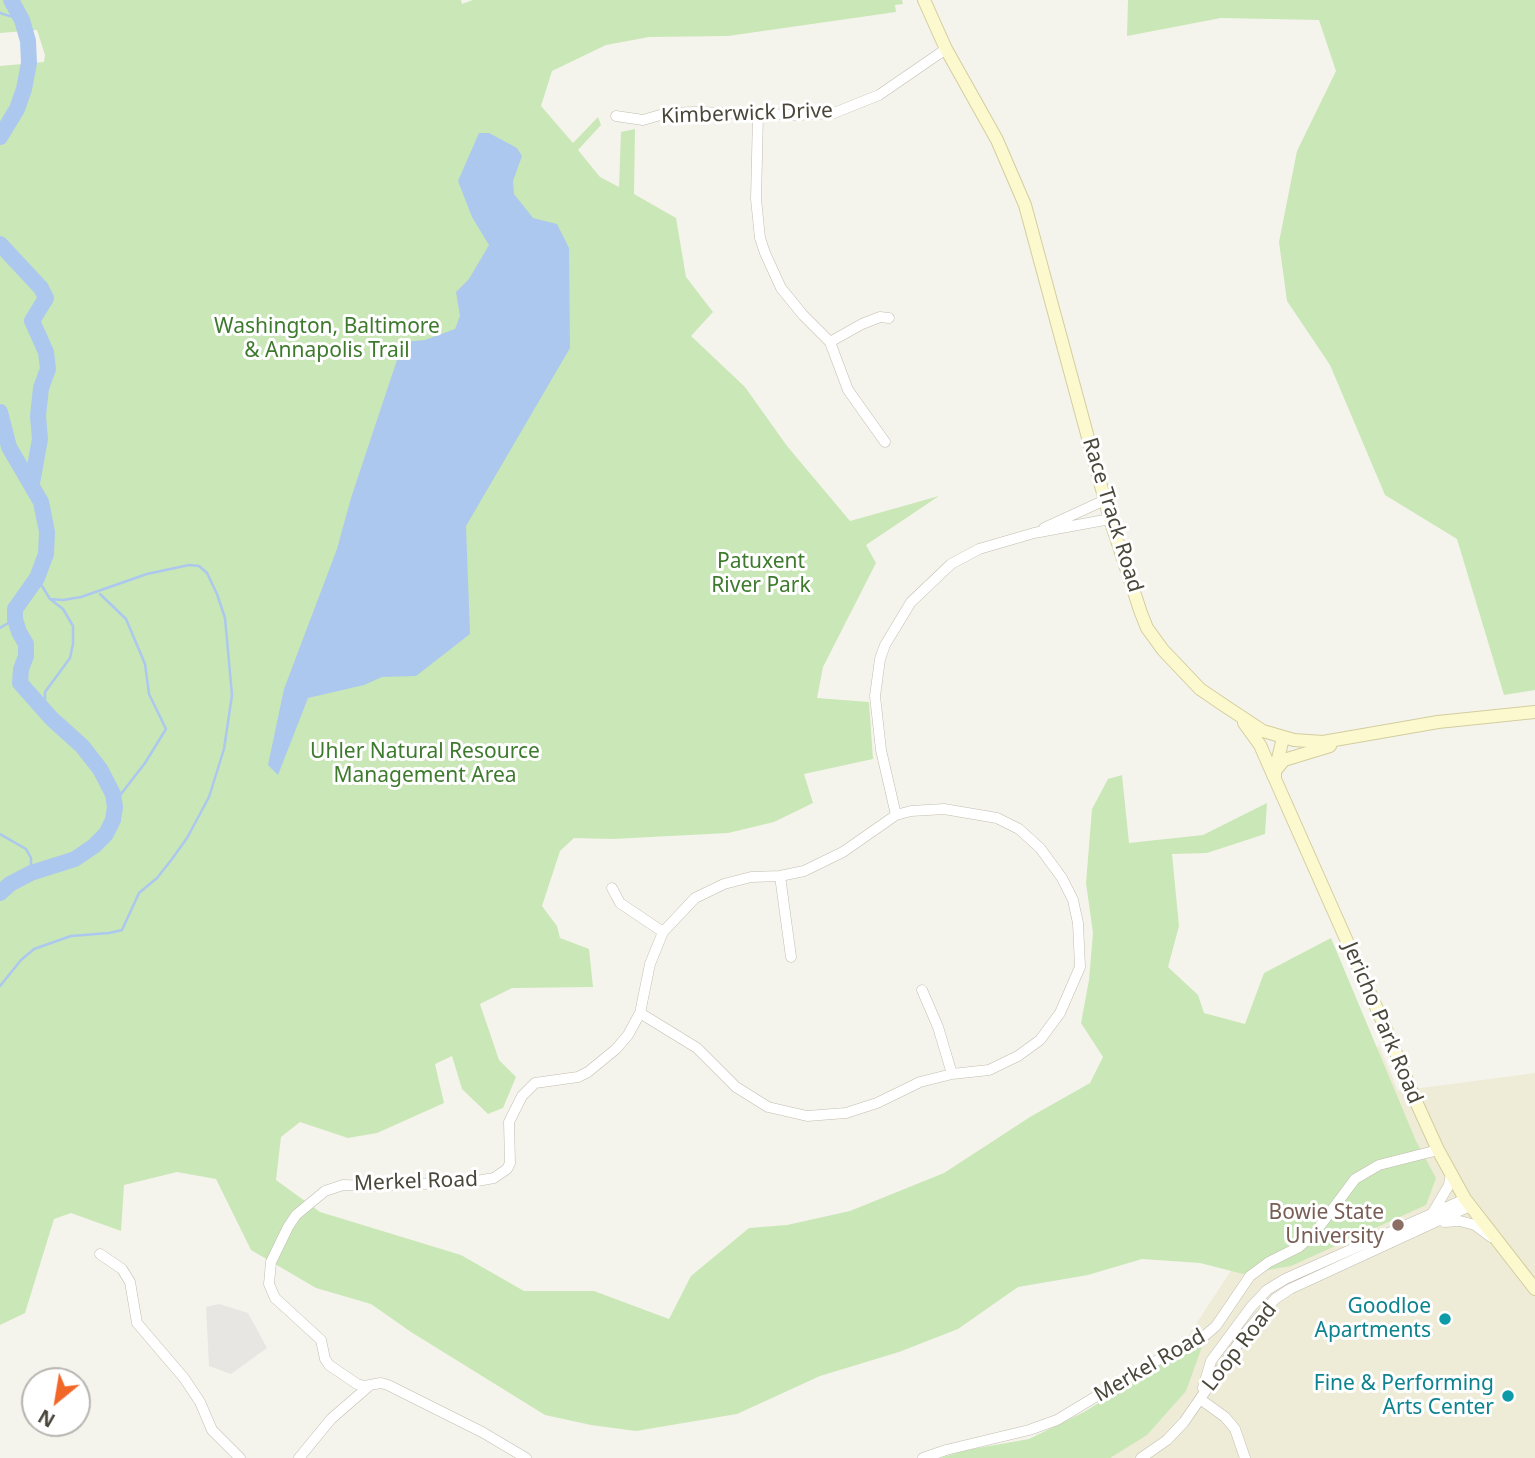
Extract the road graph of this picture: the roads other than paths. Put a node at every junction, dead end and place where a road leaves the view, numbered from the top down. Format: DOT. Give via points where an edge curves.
graph roads {
  1 [pos="924,0"];
  2 [pos="946,49"];
  3 [pos="758,115"];
  4 [pos="616,117"];
  5 [pos="889,318"];
  6 [pos="830,342"];
  7 [pos="885,442"];
  8 [pos="1105,500"];
  9 [pos="1110,519"];
  10 [pos="1034,533"];
  11 [pos="1535,712"];
  12 [pos="1234,713"];
  13 [pos="1283,737"];
  14 [pos="1347,737"];
  15 [pos="1275,775"];
  16 [pos="896,815"];
  17 [pos="780,876"];
  18 [pos="612,888"];
  19 [pos="663,932"];
  20 [pos="791,957"];
  21 [pos="922,990"];
  22 [pos="640,1013"];
  23 [pos="952,1074"];
  24 [pos="1438,1150"];
  25 [pos="1451,1174"];
  26 [pos="1468,1202"];
  27 [pos="1434,1218"];
  28 [pos="1496,1240"];
  29 [pos="100,1254"];
  30 [pos="1535,1289"];
  31 [pos="369,1386"];
  32 [pos="1200,1399"];
  33 [pos="240,1458"];
  34 [pos="299,1458"];
  35 [pos="526,1458"];
  36 [pos="923,1458"];
  37 [pos="1141,1458"];
  38 [pos="1245,1458"];
  1 -- 2 [label="street, Race Track Road"];
  2 -- 3 [label="street, Kimberwick Drive" via="893,87 847,109 820,115"];
  2 -- 8 [label="street, Race Track Road" via="997,140 1025,205"];
  3 -- 4 [label="street, Kimberwick Drive"];
  3 -- 6 [label="street" via="756,199 765,253 781,288"];
  5 -- 6 [label="street" via="862,324"];
  6 -- 7 [label="street" via="848,390"];
  8 -- 9 [label="street, Race Track Road"];
  8 -- 10 [label="street"];
  9 -- 10 [label="street"];
  9 -- 12 [label="street, Race Track Road" via="1147,628 1190,679"];
  10 -- 16 [label="street" via="978,549 951,564 911,602 885,645 875,709"];
  11 -- 14 [label="street, Race Track Road"];
  12 -- 13 [label="street, Race Track Road"];
  12 -- 15 [label="street, Jericho Park Road"];
  13 -- 14 [label="street, Race Track Road" via="1308,742"];
  13 -- 15 [label="street"];
  14 -- 15 [label="street" via="1339,744 1284,760"];
  15 -- 24 [label="street, Jericho Park Road"];
  16 -- 17 [label="street" via="831,859"];
  16 -- 23 [label="street" via="944,809 1012,825 1040,848 1062,878 1078,923 1080,967 1067,1000 1035,1045 989,1070"];
  17 -- 19 [label="street" via="736,880 709,890 695,898"];
  17 -- 20 [label="street"];
  18 -- 19 [label="street" via="620,903"];
  19 -- 22 [label="street" via="650,964"];
  21 -- 23 [label="street"];
  22 -- 23 [label="street" via="697,1048 747,1095 792,1114 846,1113 920,1082"];
  22 -- 31 [label="street, Merkel Road" via="616,1049 589,1072 542,1080 529,1087 509,1122 510,1163 494,1178 343,1185 325,1191 296,1215 271,1262 271,1293 321,1340 329,1364 357,1384"];
  24 -- 25 [label="street, Jericho Park Road"];
  24 -- 36 [label="street, Merkel Road" via="1379,1165 1355,1179 1314,1234 1250,1276 1216,1326 1202,1338 1057,1420"];
  25 -- 26 [label="street, Jericho Park Road"];
  25 -- 27 [label="street"];
  26 -- 27 [label="street, Loop Road"];
  26 -- 28 [label="street, Jericho Park Road"];
  27 -- 28 [label="street" via="1475,1225"];
  27 -- 32 [label="street, Loop Road" via="1275,1299"];
  28 -- 30 [label="street, Jericho Park Road"];
  29 -- 33 [label="street" via="122,1269 130,1282 140,1328 184,1378 212,1430"];
  31 -- 34 [label="street" via="331,1419"];
  31 -- 35 [label="street, Merkel Road" via="388,1385"];
  32 -- 37 [label="street, Loop Road" via="1167,1440"];
  32 -- 38 [label="street" via="1235,1429"];
}
